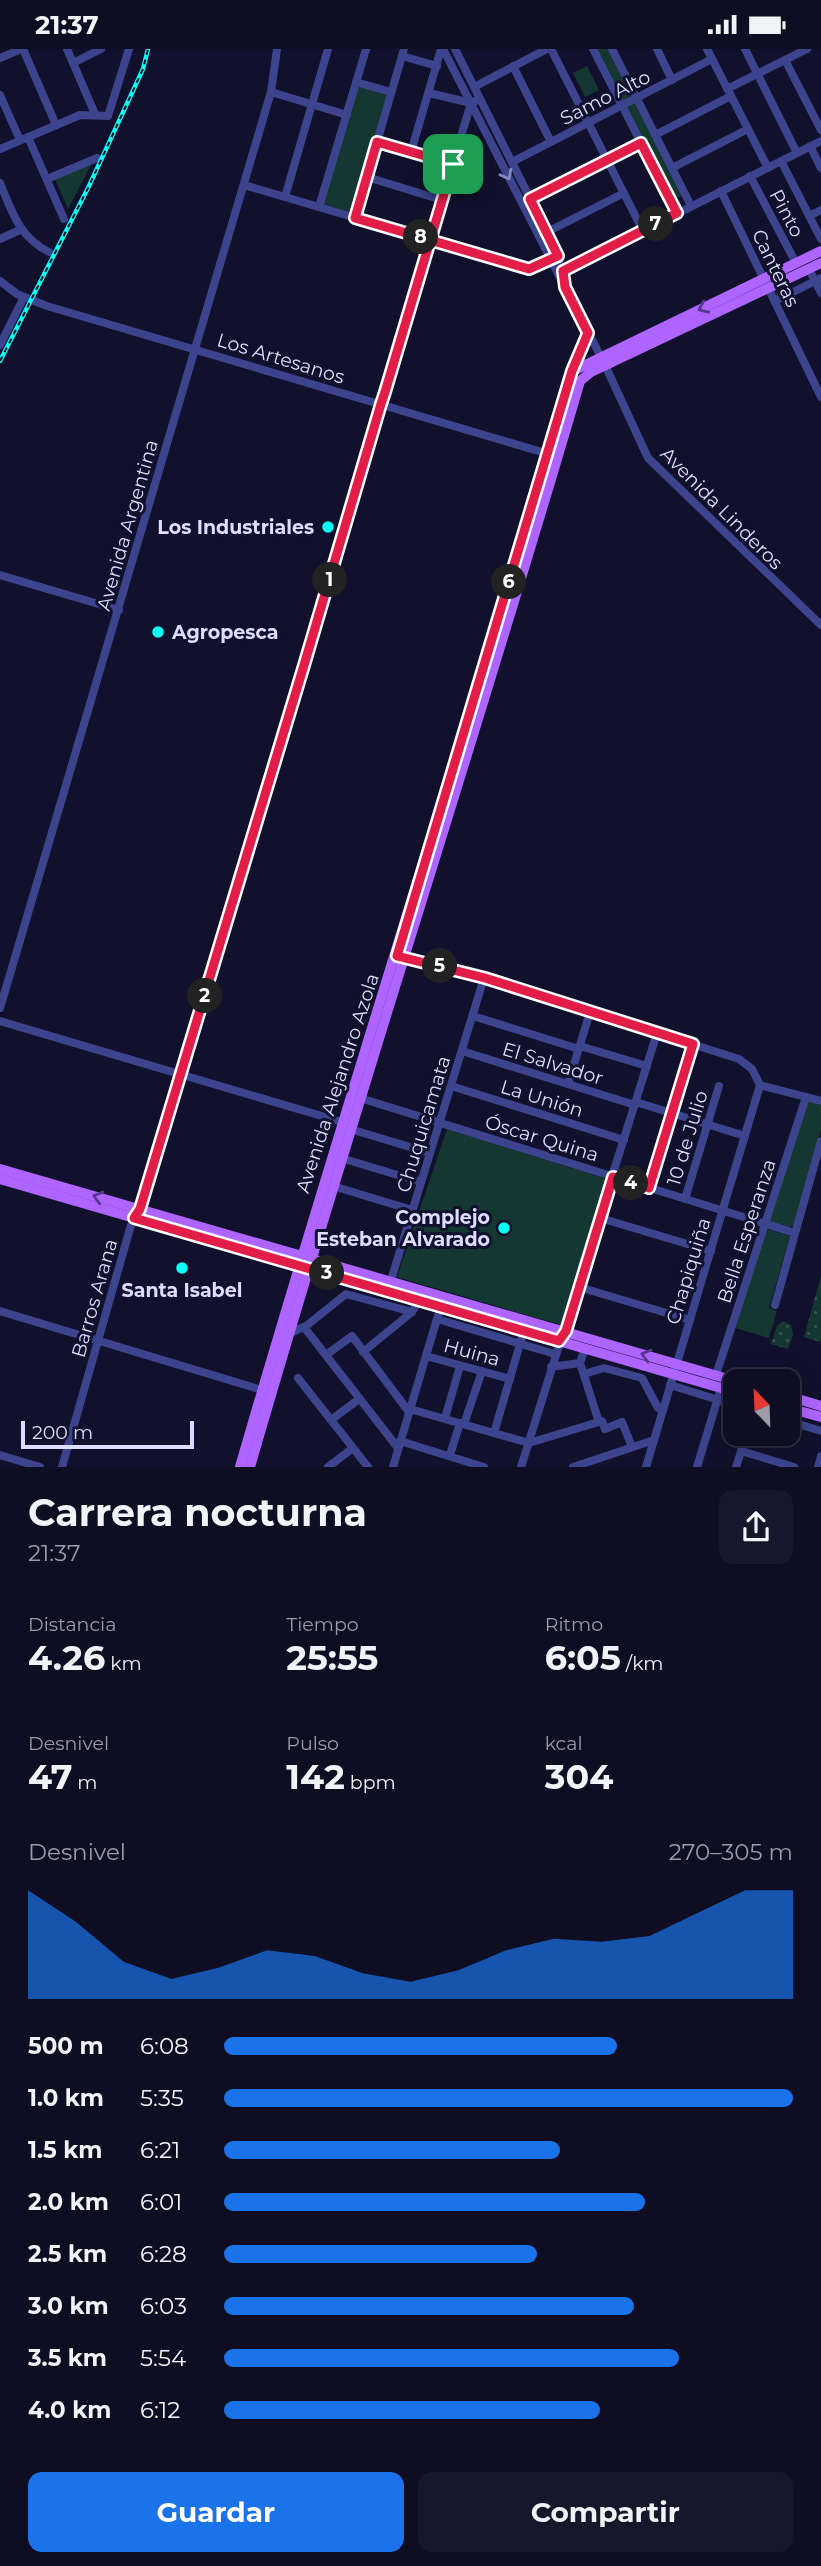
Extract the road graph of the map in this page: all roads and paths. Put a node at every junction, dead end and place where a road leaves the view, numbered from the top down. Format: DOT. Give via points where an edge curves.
graph roads {
  1 [pos="22,49"];
  2 [pos="67,49"];
  3 [pos="101,49"];
  4 [pos="129,49"];
  5 [pos="277,49"];
  6 [pos="328,49"];
  7 [pos="366,49"];
  8 [pos="442,49"];
  9 [pos="549,49"];
  10 [pos="593,49"];
  11 [pos="612,49"];
  12 [pos="657,49"];
  13 [pos="707,49"];
  14 [pos="745,49"];
  15 [pos="807,49"];
  16 [pos="456,50"];
  17 [pos="403,52"];
  18 [pos="0,58"];
  19 [pos="712,59"];
  20 [pos="785,60"];
  21 [pos="73,63"];
  22 [pos="438,66"];
  23 [pos="513,66"];
  24 [pos="757,74"];
  25 [pos="672,80"];
  26 [pos="356,82"];
  27 [pos="474,87"];
  28 [pos="271,92"];
  29 [pos="391,92"];
  30 [pos="729,92"];
  31 [pos="429,93"];
  32 [pos="636,98"];
  33 [pos="1,99"];
  34 [pos="480,99"];
  35 [pos="471,103"];
  36 [pos="312,104"];
  37 [pos="622,106"];
  38 [pos="95,114"];
  39 [pos="347,115"];
  40 [pos="588,123"];
  41 [pos="57,125"];
  42 [pos="748,129"];
  43 [pos="821,130"];
  44 [pos="655,135"];
  45 [pos="24,139"];
  46 [pos="821,141"];
  47 [pos="377,142"];
  48 [pos="551,142"];
  49 [pos="641,143"];
  50 [pos="810,146"];
  51 [pos="0,149"];
  52 [pos="411,152"];
  53 [pos="797,153"];
  54 [pos="97,158"];
  55 [pos="607,160"];
  56 [pos="781,161"];
  57 [pos="512,162"];
  58 [pos="453,164"];
  59 [pos="821,167"];
  60 [pos="672,168"];
  61 [pos="768,168"];
  62 [pos="750,176"];
  63 [pos="366,177"];
  64 [pos="47,179"];
  65 [pos="0,183"];
  66 [pos="244,185"];
  67 [pos="721,191"];
  68 [pos="624,193"];
  69 [pos="285,197"];
  70 [pos="530,199"];
  71 [pos="442,200"];
  72 [pos="691,206"];
  73 [pos="319,207"];
  74 [pos="821,210"];
  75 [pos="677,213"];
  76 [pos="809,216"];
  77 [pos="355,218"];
  78 [pos="64,219"];
  79 [pos="20,230"];
  80 [pos="643,231"];
  81 [pos="547,232"];
  82 [pos="0,239"];
  83 [pos="821,239"];
  84 [pos="430,240"];
  85 [pos="821,251"];
  86 [pos="49,252"];
  87 [pos="554,257"];
  88 [pos="796,263"];
  89 [pos="821,263"];
  90 [pos="809,269"];
  91 [pos="560,272"];
  92 [pos="818,279"];
  93 [pos="0,281"];
  94 [pos="767,284"];
  95 [pos="821,293"];
  96 [pos="24,297"];
  97 [pos="775,301"];
  98 [pos="588,333"];
  99 [pos="0,345"];
  100 [pos="195,349"];
  101 [pos="603,360"];
  102 [pos="572,371"];
  103 [pos="820,395"];
  104 [pos="381,404"];
  105 [pos="553,455"];
  106 [pos="0,575"];
  107 [pos="119,610"];
  108 [pos="821,612"];
  109 [pos="817,622"];
  110 [pos="400,956"];
  111 [pos="485,978"];
  112 [pos="0,1008"];
  113 [pos="590,1012"];
  114 [pos="473,1016"];
  115 [pos="0,1021"];
  116 [pos="657,1033"];
  117 [pos="693,1044"];
  118 [pos="579,1047"];
  119 [pos="462,1051"];
  120 [pos="647,1066"];
  121 [pos="181,1075"];
  122 [pos="568,1084"];
  123 [pos="761,1085"];
  124 [pos="451,1086"];
  125 [pos="719,1086"];
  126 [pos="806,1097"];
  127 [pos="360,1098"];
  128 [pos="821,1101"];
  129 [pos="635,1103"];
  130 [pos="672,1114"];
  131 [pos="439,1123"];
  132 [pos="346,1125"];
  133 [pos="708,1125"];
  134 [pos="745,1136"];
  135 [pos="624,1139"];
  136 [pos="821,1141"];
  137 [pos="430,1153"];
  138 [pos="341,1158"];
  139 [pos="0,1169"];
  140 [pos="613,1177"];
  141 [pos="0,1179"];
  142 [pos="25,1182"];
  143 [pos="421,1182"];
  144 [pos="333,1186"];
  145 [pos="649,1188"];
  146 [pos="685,1199"];
  147 [pos="412,1210"];
  148 [pos="723,1211"];
  149 [pos="137,1213"];
  150 [pos="600,1218"];
  151 [pos="765,1224"];
  152 [pos="794,1233"];
  153 [pos="711,1251"];
  154 [pos="306,1255"];
  155 [pos="303,1266"];
  156 [pos="391,1280"];
  157 [pos="579,1287"];
  158 [pos="419,1300"];
  159 [pos="442,1301"];
  160 [pos="775,1305"];
  161 [pos="0,1311"];
  162 [pos="412,1312"];
  163 [pos="437,1319"];
  164 [pos="690,1320"];
  165 [pos="304,1327"];
  166 [pos="524,1331"];
  167 [pos="566,1331"];
  168 [pos="288,1334"];
  169 [pos="97,1339"];
  170 [pos="559,1341"];
  171 [pos="520,1344"];
  172 [pos="585,1348"];
  173 [pos="363,1352"];
  174 [pos="326,1355"];
  175 [pos="555,1355"];
  176 [pos="426,1356"];
  177 [pos="580,1363"];
  178 [pos="460,1366"];
  179 [pos="551,1367"];
  180 [pos="482,1371"];
  181 [pos="584,1374"];
  182 [pos="674,1374"];
  183 [pos="716,1375"];
  184 [pos="723,1377"];
  185 [pos="298,1378"];
  186 [pos="510,1379"];
  187 [pos="721,1388"];
  188 [pos="262,1390"];
  189 [pos="359,1399"];
  190 [pos="718,1399"];
  191 [pos="800,1400"];
  192 [pos="723,1401"];
  193 [pos="821,1406"];
  194 [pos="663,1409"];
  195 [pos="410,1411"];
  196 [pos="800,1411"];
  197 [pos="821,1417"];
  198 [pos="444,1418"];
  199 [pos="331,1420"];
  200 [pos="599,1422"];
  201 [pos="462,1423"];
  202 [pos="800,1425"];
  203 [pos="821,1431"];
  204 [pos="494,1433"];
  205 [pos="654,1440"];
  206 [pos="529,1443"];
  207 [pos="399,1444"];
  208 [pos="743,1446"];
  209 [pos="632,1447"];
  210 [pos="353,1448"];
  211 [pos="741,1451"];
  212 [pos="0,1455"];
  213 [pos="450,1455"];
  214 [pos="821,1456"];
  215 [pos="577,1466"];
  216 [pos="649,1466"];
  217 [pos="40,1467"];
  218 [pos="62,1467"];
  219 [pos="240,1467"];
  220 [pos="250,1467"];
  221 [pos="328,1467"];
  222 [pos="368,1467"];
  223 [pos="393,1467"];
  224 [pos="484,1467"];
  225 [pos="522,1467"];
  226 [pos="697,1467"];
  227 [pos="736,1467"];
  228 [pos="794,1467"];
  229 [pos="818,1467"];
  1 -- 18 [label="street"];
  1 -- 41 [label="street"];
  2 -- 21 [label="street"];
  3 -- 21 [label="street"];
  4 -- 38 [label="street" via="111,110 107,115"];
  5 -- 28 [label="street, Avenida Argentina"];
  6 -- 36 [label="street"];
  7 -- 26 [label="street"];
  8 -- 22 [label="street"];
  8 -- 35 [label="street, Avenida Linderos"];
  9 -- 23 [label="street"];
  9 -- 40 [label="street"];
  10 -- 37 [label="street"];
  11 -- 32 [label="street"];
  12 -- 25 [label="street"];
  13 -- 19 [label="street"];
  14 -- 24 [label="street"];
  15 -- 20 [label="street"];
  16 -- 27 [label="street, Avenida Linderos"];
  17 -- 22 [label="street"];
  17 -- 29 [label="street"];
  19 -- 25 [label="street, Samo Alto"];
  19 -- 30 [label="street"];
  20 -- 24 [label="street"];
  20 -- 43 [label="street"];
  21 -- 38 [label="street"];
  22 -- 31 [label="street"];
  23 -- 27 [label="street"];
  23 -- 48 [label="street"];
  24 -- 30 [label="street"];
  24 -- 53 [label="street"];
  25 -- 32 [label="street, Samo Alto"];
  26 -- 29 [label="street"];
  26 -- 39 [label="street"];
  27 -- 34 [label="street, Avenida Linderos"];
  28 -- 36 [label="street"];
  28 -- 66 [label="street, Avenida Argentina"];
  29 -- 47 [label="street"];
  30 -- 42 [label="street"];
  30 -- 44 [label="street"];
  31 -- 35 [label="street"];
  31 -- 52 [label="street"];
  32 -- 37 [label="street, Samo Alto"];
  32 -- 44 [label="street"];
  33 -- 45 [label="street"];
  34 -- 35 [label="street"];
  34 -- 57 [label="street, Avenida Linderos"];
  35 -- 58 [label="street, Barros Arana"];
  35 -- 87 [label="street, Avenida Linderos, one-way"];
  36 -- 39 [label="street"];
  36 -- 69 [label="street"];
  37 -- 40 [label="street, Samo Alto"];
  37 -- 49 [label="street"];
  38 -- 41 [label="street"];
  39 -- 73 [label="street"];
  40 -- 48 [label="street, Samo Alto"];
  40 -- 55 [label="street"];
  41 -- 45 [label="street"];
  42 -- 60 [label="street"];
  42 -- 61 [label="street"];
  44 -- 60 [label="street"];
  45 -- 51 [label="street"];
  45 -- 64 [label="street"];
  46 -- 50 [label="street"];
  47 -- 52 [label="street"];
  47 -- 63 [label="street"];
  48 -- 57 [label="street, Samo Alto"];
  49 -- 55 [label="street"];
  49 -- 75 [label="street"];
  50 -- 53 [label="street"];
  50 -- 59 [label="street"];
  52 -- 58 [label="street"];
  53 -- 56 [label="street"];
  54 -- 64 [label="street"];
  55 -- 68 [label="street"];
  55 -- 70 [label="street"];
  56 -- 61 [label="street"];
  56 -- 76 [label="street"];
  57 -- 70 [label="street, Avenida Linderos"];
  58 -- 71 [label="street, Barros Arana"];
  60 -- 72 [label="street"];
  61 -- 62 [label="street"];
  62 -- 67 [label="street"];
  62 -- 88 [label="street, Pinto"];
  63 -- 71 [label="street"];
  63 -- 77 [label="street"];
  64 -- 78 [label="street"];
  65 -- 79 [label="street"];
  66 -- 69 [label="street"];
  66 -- 100 [label="street, Avenida Argentina"];
  67 -- 72 [label="street"];
  67 -- 94 [label="street, Canteras"];
  68 -- 80 [label="street"];
  68 -- 81 [label="street"];
  69 -- 73 [label="street"];
  70 -- 81 [label="street, Avenida Linderos"];
  71 -- 84 [label="street, Barros Arana"];
  72 -- 75 [label="street"];
  73 -- 77 [label="street"];
  74 -- 76 [label="street"];
  75 -- 80 [label="street"];
  76 -- 83 [label="street"];
  77 -- 84 [label="street"];
  79 -- 82 [label="street"];
  79 -- 86 [label="street"];
  80 -- 91 [label="street"];
  81 -- 87 [label="street, Avenida Linderos"];
  84 -- 87 [label="street" via="529,269"];
  84 -- 104 [label="street, Barros Arana"];
  85 -- 88 [label="main road, Avenida Alejandro Azola"];
  87 -- 91 [label="street, Avenida Linderos"];
  88 -- 94 [label="main road, Avenida Alejandro Azola"];
  89 -- 90 [label="main road, Avenida Alejandro Azola"];
  90 -- 92 [label="street"];
  90 -- 94 [label="main road, Avenida Alejandro Azola"];
  91 -- 98 [label="street, Avenida Linderos"];
  92 -- 95 [label="street"];
  92 -- 97 [label="street"];
  93 -- 96 [label="street, Los Artesanos"];
  94 -- 97 [label="street, Canteras"];
  94 -- 101 [label="main road, Avenida Alejandro Azola"];
  96 -- 99 [label="street"];
  96 -- 100 [label="street, Los Artesanos"];
  97 -- 103 [label="street, Canteras"];
  98 -- 101 [label="street, Avenida Linderos"];
  98 -- 102 [label="main road"];
  100 -- 104 [label="street, Los Artesanos"];
  100 -- 107 [label="street, Avenida Argentina"];
  101 -- 102 [label="main road, Avenida Alejandro Azola"];
  101 -- 105 [label="main road, Avenida Alejandro Azola" via="580,381"];
  101 -- 109 [label="street, Avenida Linderos" via="648,458"];
  102 -- 105 [label="main road, Avenida Alejandro Azola"];
  104 -- 105 [label="street, Los Artesanos"];
  104 -- 121 [label="street, Barros Arana"];
  105 -- 110 [label="main road, Avenida Alejandro Azola"];
  106 -- 107 [label="street"];
  107 -- 112 [label="street, Avenida Argentina"];
  108 -- 109 [label="street"];
  110 -- 111 [label="street"];
  110 -- 127 [label="main road, Avenida Alejandro Azola"];
  110 -- 132 [label="main road, Avenida Alejandro Azola"];
  111 -- 113 [label="street"];
  111 -- 114 [label="street, Chuquicamata"];
  113 -- 116 [label="street"];
  113 -- 118 [label="street"];
  114 -- 118 [label="street"];
  114 -- 119 [label="street, Chuquicamata"];
  115 -- 121 [label="street"];
  116 -- 117 [label="street"];
  116 -- 120 [label="street"];
  117 -- 123 [label="street" via="744,1062"];
  117 -- 130 [label="street"];
  118 -- 120 [label="street"];
  118 -- 122 [label="street"];
  119 -- 122 [label="street, El Salvador"];
  119 -- 124 [label="street, Chuquicamata"];
  120 -- 129 [label="street"];
  121 -- 132 [label="street"];
  121 -- 149 [label="street, Barros Arana"];
  122 -- 129 [label="street, El Salvador"];
  123 -- 126 [label="street"];
  123 -- 134 [label="street, Chapiquiña"];
  124 -- 131 [label="street, Chuquicamata"];
  124 -- 135 [label="street, La Unión"];
  125 -- 133 [label="street, 10 de Julio"];
  126 -- 128 [label="street"];
  126 -- 151 [label="street, Bella Esperanza"];
  127 -- 131 [label="street, Óscar Quina"];
  127 -- 132 [label="main road, Avenida Alejandro Azola"];
  129 -- 130 [label="street, El Salvador"];
  129 -- 135 [label="street"];
  130 -- 133 [label="street, El Salvador"];
  130 -- 145 [label="street"];
  131 -- 137 [label="street, Chuquicamata"];
  131 -- 140 [label="street, Óscar Quina"];
  132 -- 137 [label="street"];
  132 -- 138 [label="main road, Avenida Alejandro Azola"];
  132 -- 154 [label="main road, Avenida Alejandro Azola"];
  133 -- 134 [label="street, El Salvador"];
  133 -- 146 [label="street, 10 de Julio"];
  134 -- 148 [label="street, Chapiquiña"];
  135 -- 140 [label="street"];
  136 -- 152 [label="street"];
  137 -- 143 [label="street, Chuquicamata"];
  138 -- 143 [label="street"];
  138 -- 144 [label="main road, Avenida Alejandro Azola"];
  139 -- 142 [label="main road"];
  140 -- 145 [label="street, Óscar Quina"];
  140 -- 150 [label="street"];
  141 -- 142 [label="main road"];
  142 -- 149 [label="main road"];
  143 -- 147 [label="street, Chuquicamata"];
  144 -- 147 [label="street"];
  144 -- 154 [label="main road, Avenida Alejandro Azola"];
  145 -- 146 [label="street, Óscar Quina"];
  146 -- 148 [label="street, Óscar Quina"];
  147 -- 156 [label="street, Chuquicamata"];
  148 -- 151 [label="street, Óscar Quina"];
  148 -- 153 [label="street, Chapiquiña"];
  149 -- 154 [label="main road"];
  149 -- 155 [label="main road"];
  149 -- 169 [label="street, Barros Arana"];
  150 -- 153 [label="street"];
  150 -- 157 [label="street"];
  151 -- 152 [label="street, Óscar Quina"];
  151 -- 183 [label="street, Bella Esperanza"];
  152 -- 160 [label="street"];
  153 -- 164 [label="street, Chapiquiña"];
  154 -- 155 [label="main road, Avenida Alejandro Azola"];
  154 -- 156 [label="main road"];
  155 -- 158 [label="main road"];
  155 -- 168 [label="main road, Avenida Alejandro Azola"];
  155 -- 188 [label="main road, Avenida Alejandro Azola"];
  156 -- 159 [label="main road"];
  157 -- 164 [label="street"];
  157 -- 167 [label="street"];
  158 -- 159 [label="main road"];
  158 -- 162 [label="street"];
  159 -- 163 [label="street"];
  159 -- 166 [label="main road"];
  159 -- 167 [label="main road"];
  161 -- 169 [label="street"];
  162 -- 165 [label="street" via="346,1294"];
  162 -- 173 [label="street"];
  163 -- 171 [label="street"];
  163 -- 176 [label="street"];
  164 -- 182 [label="street, Chapiquiña"];
  165 -- 168 [label="street"];
  165 -- 174 [label="street"];
  166 -- 170 [label="main road"];
  166 -- 171 [label="street"];
  167 -- 170 [label="street"];
  182 -- 167 [label="main road, one-way"];
  168 -- 220 [label="main road, Avenida Alejandro Azola"];
  169 -- 188 [label="street"];
  169 -- 218 [label="street, Barros Arana"];
  170 -- 172 [label="main road"];
  170 -- 175 [label="street"];
  171 -- 175 [label="street"];
  171 -- 186 [label="street"];
  172 -- 177 [label="street"];
  172 -- 182 [label="main road"];
  173 -- 174 [label="street" via="352,1336"];
  173 -- 195 [label="street"];
  174 -- 189 [label="street"];
  175 -- 179 [label="street"];
  176 -- 178 [label="street, Huina"];
  176 -- 195 [label="street"];
  177 -- 179 [label="street"];
  177 -- 181 [label="street"];
  178 -- 180 [label="street, Huina"];
  178 -- 198 [label="street"];
  179 -- 206 [label="street"];
  180 -- 186 [label="street, Huina"];
  180 -- 201 [label="street"];
  181 -- 194 [label="street" via="604,1368 642,1378 658,1408"];
  181 -- 200 [label="street"];
  182 -- 183 [label="main road"];
  182 -- 187 [label="main road"];
  182 -- 190 [label="street"];
  182 -- 194 [label="street, Chapiquiña"];
  183 -- 184 [label="main road"];
  185 -- 199 [label="street"];
  186 -- 204 [label="street"];
  187 -- 190 [label="street"];
  188 -- 219 [label="main road, Avenida Alejandro Azola"];
  189 -- 199 [label="street"];
  189 -- 207 [label="street"];
  190 -- 192 [label="street"];
  190 -- 226 [label="street"];
  191 -- 193 [label="main road"];
  194 -- 205 [label="street, Chapiquiña"];
  195 -- 198 [label="street"];
  195 -- 207 [label="street"];
  196 -- 197 [label="main road"];
  198 -- 201 [label="street"];
  199 -- 210 [label="street"];
  200 -- 206 [label="street"];
  200 -- 209 [label="street" via="605,1429 622,1422"];
  201 -- 204 [label="street"];
  201 -- 213 [label="street"];
  202 -- 203 [label="street"];
  204 -- 206 [label="street"];
  205 -- 209 [label="street"];
  205 -- 216 [label="street, Chapiquiña"];
  206 -- 225 [label="street"];
  207 -- 213 [label="street"];
  207 -- 223 [label="street"];
  208 -- 211 [label="street"];
  209 -- 215 [label="street"];
  210 -- 221 [label="street"];
  210 -- 222 [label="street"];
  211 -- 227 [label="street"];
  211 -- 228 [label="street"];
  212 -- 217 [label="street"];
  213 -- 224 [label="street"];
  214 -- 229 [label="street"];
}
